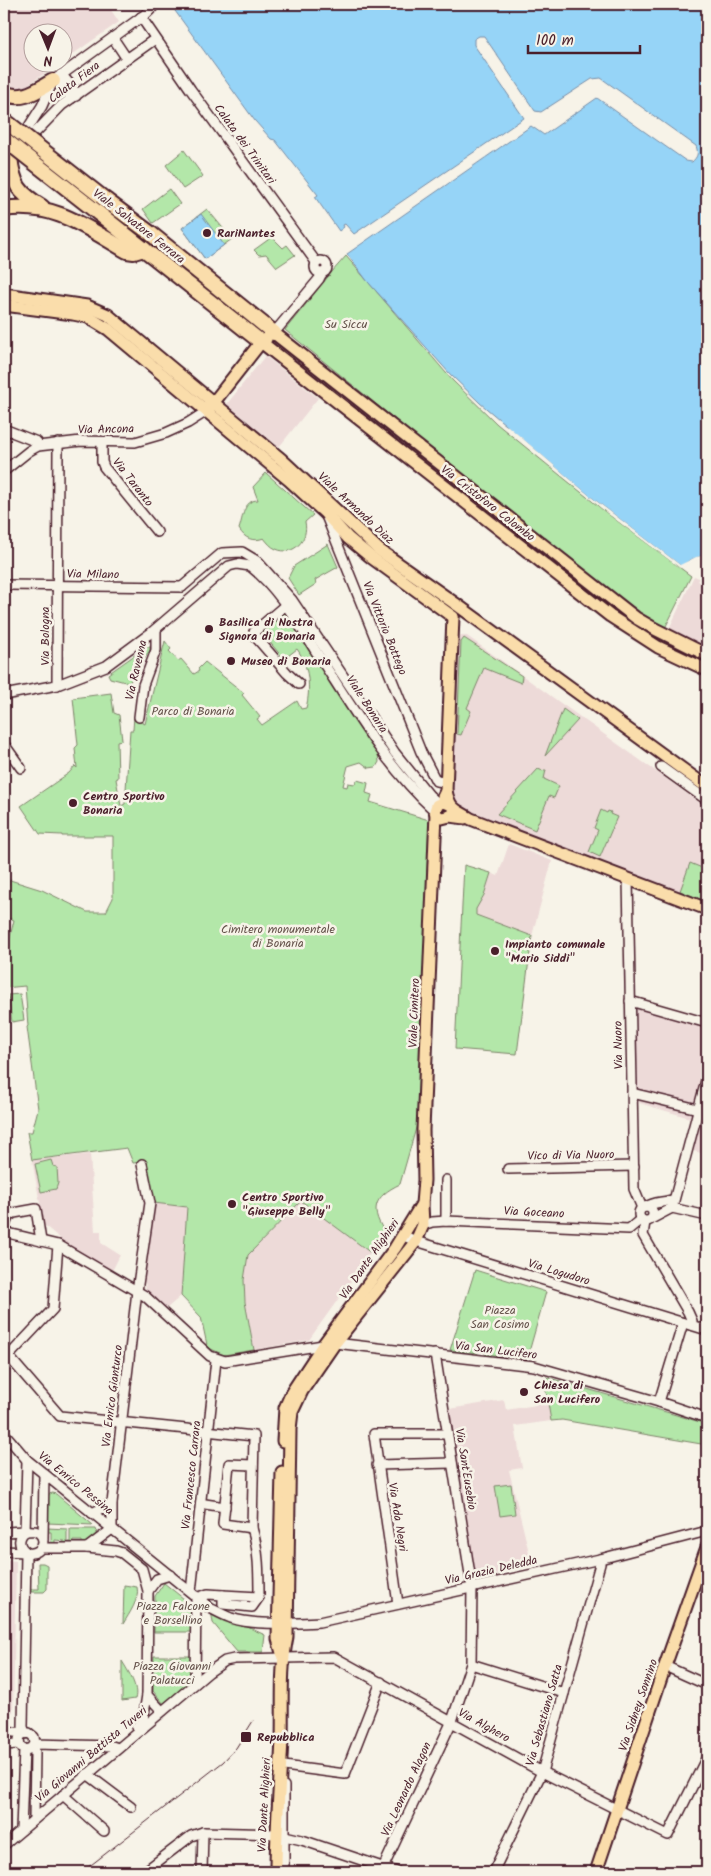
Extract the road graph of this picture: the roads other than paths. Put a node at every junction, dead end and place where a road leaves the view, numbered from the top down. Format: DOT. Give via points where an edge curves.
graph roads {
  1 [pos="153,4"];
  2 [pos="144,15"];
  3 [pos="113,38"];
  4 [pos="155,39"];
  5 [pos="127,59"];
  6 [pos="57,77"];
  7 [pos="4,93"];
  8 [pos="74,97"];
  9 [pos="4,120"];
  10 [pos="4,139"];
  11 [pos="19,146"];
  12 [pos="6,160"];
  13 [pos="4,209"];
  14 [pos="46,209"];
  15 [pos="144,249"];
  16 [pos="4,294"];
  17 [pos="4,305"];
  18 [pos="279,337"];
  19 [pos="262,342"];
  20 [pos="210,406"];
  21 [pos="4,429"];
  22 [pos="102,442"];
  23 [pos="58,443"];
  24 [pos="42,445"];
  25 [pos="4,471"];
  26 [pos="324,513"];
  27 [pos="157,532"];
  28 [pos="222,553"];
  29 [pos="229,566"];
  30 [pos="4,585"];
  31 [pos="57,586"];
  32 [pos="182,587"];
  33 [pos="190,598"];
  34 [pos="289,602"];
  35 [pos="460,607"];
  36 [pos="453,617"];
  37 [pos="156,629"];
  38 [pos="707,654"];
  39 [pos="707,670"];
  40 [pos="299,684"];
  41 [pos="57,685"];
  42 [pos="4,695"];
  43 [pos="139,717"];
  44 [pos="4,744"];
  45 [pos="422,752"];
  46 [pos="405,765"];
  47 [pos="661,767"];
  48 [pos="21,768"];
  49 [pos="446,786"];
  50 [pos="707,787"];
  51 [pos="707,800"];
  52 [pos="442,811"];
  53 [pos="628,879"];
  54 [pos="707,909"];
  55 [pos="630,1001"];
  56 [pos="707,1023"];
  57 [pos="707,1077"];
  58 [pos="632,1093"];
  59 [pos="698,1109"];
  60 [pos="142,1164"];
  61 [pos="634,1166"];
  62 [pos="508,1169"];
  63 [pos="446,1180"];
  64 [pos="673,1203"];
  65 [pos="422,1204"];
  66 [pos="644,1208"];
  67 [pos="707,1216"];
  68 [pos="646,1220"];
  69 [pos="446,1221"];
  70 [pos="423,1225"];
  71 [pos="4,1231"];
  72 [pos="404,1236"];
  73 [pos="41,1241"];
  74 [pos="416,1241"];
  75 [pos="58,1245"];
  76 [pos="137,1291"];
  77 [pos="687,1324"];
  78 [pos="707,1330"];
  79 [pos="335,1343"];
  80 [pos="323,1345"];
  81 [pos="435,1354"];
  82 [pos="5,1356"];
  83 [pos="216,1360"];
  84 [pos="659,1402"];
  85 [pos="707,1418"];
  86 [pos="122,1424"];
  87 [pos="208,1431"];
  88 [pos="4,1433"];
  89 [pos="447,1434"];
  90 [pos="27,1460"];
  91 [pos="452,1463"];
  92 [pos="253,1465"];
  93 [pos="377,1465"];
  94 [pos="44,1474"];
  95 [pos="112,1503"];
  96 [pos="205,1504"];
  97 [pos="225,1507"];
  98 [pos="92,1513"];
  99 [pos="252,1528"];
  100 [pos="112,1529"];
  101 [pos="707,1531"];
  102 [pos="4,1532"];
  103 [pos="24,1532"];
  104 [pos="42,1545"];
  105 [pos="707,1547"];
  106 [pos="87,1548"];
  107 [pos="4,1551"];
  108 [pos="25,1552"];
  109 [pos="600,1559"];
  110 [pos="170,1575"];
  111 [pos="472,1587"];
  112 [pos="148,1591"];
  113 [pos="195,1595"];
  114 [pos="223,1599"];
  115 [pos="398,1604"];
  116 [pos="223,1614"];
  117 [pos="283,1623"];
  118 [pos="283,1657"];
  119 [pos="471,1664"];
  120 [pos="665,1666"];
  121 [pos="381,1682"];
  122 [pos="195,1683"];
  123 [pos="707,1685"];
  124 [pos="564,1693"];
  125 [pos="147,1695"];
  126 [pos="162,1711"];
  127 [pos="452,1721"];
  128 [pos="4,1731"];
  129 [pos="25,1733"];
  130 [pos="282,1739"];
  131 [pos="4,1745"];
  132 [pos="34,1745"];
  133 [pos="21,1747"];
  134 [pos="115,1747"];
  135 [pos="707,1757"];
  136 [pos="284,1766"];
  137 [pos="542,1772"];
  138 [pos="88,1774"];
  139 [pos="63,1794"];
  140 [pos="131,1807"];
  141 [pos="616,1809"];
  142 [pos="34,1819"];
  143 [pos="21,1830"];
  144 [pos="104,1830"];
  145 [pos="203,1832"];
  146 [pos="280,1835"];
  147 [pos="4,1845"];
  148 [pos="383,1868"];
  149 [pos="144,1872"];
  150 [pos="202,1872"];
  151 [pos="276,1872"];
  152 [pos="284,1872"];
  153 [pos="397,1872"];
  154 [pos="493,1872"];
  155 [pos="596,1872"];
  1 -- 2 [label="street, Calata Fiera"];
  2 -- 3 [label="street, Calata Fiera"];
  2 -- 4 [label="street"];
  3 -- 5 [label="street"];
  3 -- 6 [label="street, Calata Fiera"];
  4 -- 5 [label="street, Calata Fiera"];
  4 -- 18 [label="street, Calata dei Trinitari" via="316,262 326,263 327,269"];
  5 -- 8 [label="street, Calata Fiera"];
  6 -- 7 [label="highway" via="27,96"];
  6 -- 8 [label="street" via="73,88"];
  6 -- 11 [label="street, Calata Fiera"];
  8 -- 11 [label="street, Calata Fiera"];
  9 -- 18 [label="highway, Viale Salvatore Ferrara, bridge"];
  10 -- 15 [label="highway, Viale Salvatore Ferrara, bridge"];
  11 -- 12 [label="street"];
  12 -- 14 [label="highway" via="19,190"];
  13 -- 14 [label="highway"];
  14 -- 15 [label="highway" via="127,250"];
  15 -- 19 [label="highway, Viale Salvatore Ferrara"];
  16 -- 20 [label="main road, Viale Armando Diaz" via="87,306 108,315"];
  17 -- 20 [label="main road, Viale Armando Diaz" via="73,314 93,320"];
  18 -- 19 [label="main road"];
  18 -- 38 [label="main road, Via Cristoforo Colombo" via="636,618"];
  19 -- 20 [label="main road"];
  19 -- 39 [label="main road, Via Cristoforo Colombo" via="610,616 658,647"];
  20 -- 22 [label="street, Via Ancona" via="188,423 166,433 135,442"];
  20 -- 26 [label="main road, Viale Armando Diaz"];
  20 -- 35 [label="main road, Viale Armando Diaz" via="312,486 378,550"];
  21 -- 24 [label="street"];
  22 -- 23 [label="street, Via Ancona"];
  22 -- 27 [label="street, Via Taranto" via="104,467"];
  23 -- 24 [label="street, Via Ancona"];
  23 -- 31 [label="street"];
  24 -- 25 [label="street"];
  26 -- 36 [label="main road, Viale Armando Diaz" via="372,558"];
  26 -- 45 [label="street, Via Vittorio Bottego"];
  28 -- 29 [label="street"];
  28 -- 32 [label="street"];
  28 -- 34 [label="street, Viale Bonaria" via="242,552 253,558 263,566"];
  29 -- 33 [label="street"];
  29 -- 34 [label="street, Viale Bonaria" via="250,566"];
  30 -- 31 [label="street, Via Milano"];
  31 -- 32 [label="street, Via Milano"];
  31 -- 41 [label="street, Via Bologna"];
  32 -- 33 [label="street"];
  33 -- 37 [label="street, Via Ravenna"];
  34 -- 40 [label="street" via="255,629 254,635"];
  34 -- 46 [label="street, Viale Bonaria"];
  34 -- 52 [label="street, Viale Bonaria" via="379,747 419,796"];
  35 -- 36 [label="main road"];
  35 -- 50 [label="main road, Viale Armando Diaz"];
  36 -- 49 [label="main road"];
  37 -- 41 [label="street, Via Ravenna" via="106,666"];
  37 -- 43 [label="street, Via Ravenna" via="156,650 143,685"];
  41 -- 42 [label="street, Via Ravenna"];
  44 -- 48 [label="street"];
  45 -- 46 [label="street" via="416,765"];
  45 -- 49 [label="street, Via Vittorio Bottego" via="436,781"];
  46 -- 52 [label="street, Viale Bonaria"];
  47 -- 51 [label="street"];
  49 -- 52 [label="main road, Viale Cimitero"];
  52 -- 53 [label="main road"];
  52 -- 65 [label="main road, Viale Cimitero" via="423,1130"];
  53 -- 54 [label="main road"];
  53 -- 55 [label="street, Via Nuoro"];
  55 -- 56 [label="street"];
  55 -- 58 [label="street, Via Nuoro"];
  57 -- 59 [label="street"];
  58 -- 59 [label="street"];
  58 -- 61 [label="street, Via Nuoro"];
  59 -- 64 [label="street"];
  60 -- 76 [label="street, Via Enrico Gianturco" via="150,1203"];
  61 -- 62 [label="street, Vico di Via Nuoro"];
  61 -- 66 [label="street, Via Nuoro" via="634,1189"];
  63 -- 69 [label="street"];
  64 -- 66 [label="street" via="651,1204"];
  64 -- 67 [label="street"];
  64 -- 68 [label="street, Via Goceano"];
  65 -- 70 [label="main road, Via Dante Alighieri"];
  65 -- 72 [label="main road, Via Dante Alighieri"];
  66 -- 68 [label="street" via="639,1214"];
  66 -- 68 [label="street" via="653,1211"];
  68 -- 69 [label="street, Via Goceano" via="629,1229"];
  68 -- 77 [label="street" via="643,1235 688,1312 692,1321"];
  69 -- 70 [label="street, Via Goceano"];
  70 -- 74 [label="main road, Via Dante Alighieri"];
  71 -- 73 [label="street"];
  71 -- 73 [label="street" via="8,1218 14,1213 36,1209"];
  72 -- 74 [label="street, Via Logudoro"];
  72 -- 80 [label="main road, Via Dante Alighieri"];
  73 -- 75 [label="street"];
  74 -- 77 [label="street, Via Logudoro"];
  74 -- 79 [label="main road, Via Dante Alighieri"];
  75 -- 76 [label="street"];
  75 -- 82 [label="street" via="53,1309"];
  76 -- 83 [label="street"];
  76 -- 86 [label="street, Via Enrico Gianturco"];
  77 -- 78 [label="street, Via Logudoro"];
  77 -- 84 [label="street"];
  79 -- 80 [label="street, Via San Lucifero"];
  79 -- 81 [label="street, Via San Lucifero"];
  79 -- 117 [label="main road, Via Dante Alighieri" via="292,1412"];
  80 -- 83 [label="street, Via San Lucifero"];
  80 -- 117 [label="main road, Via Dante Alighieri" via="292,1392 284,1415"];
  81 -- 84 [label="street, Via San Lucifero" via="534,1366"];
  81 -- 89 [label="street, Via Sant'Eusebio"];
  82 -- 86 [label="street" via="60,1416"];
  83 -- 87 [label="street, Via Francesco Carrara"];
  84 -- 85 [label="street, Via San Lucifero"];
  86 -- 87 [label="street"];
  86 -- 95 [label="street, Via Enrico Gianturco"];
  87 -- 92 [label="street" via="254,1436"];
  87 -- 113 [label="street, Via Francesco Carrara"];
  88 -- 90 [label="street, Via Enrico Pessina"];
  89 -- 91 [label="street, Via Sant'Eusebio"];
  89 -- 93 [label="street, Via Ada Negri" via="374,1434"];
  90 -- 94 [label="street, Via Enrico Pessina"];
  90 -- 103 [label="street"];
  91 -- 93 [label="street"];
  91 -- 111 [label="street, Via Sant'Eusebio"];
  92 -- 97 [label="street" via="229,1464"];
  92 -- 99 [label="street"];
  93 -- 115 [label="street, Via Ada Negri"];
  94 -- 98 [label="street, Via Enrico Pessina"];
  94 -- 104 [label="street"];
  95 -- 98 [label="street"];
  95 -- 100 [label="street, Via Enrico Gianturco"];
  96 -- 97 [label="street"];
  97 -- 99 [label="street" via="223,1524"];
  98 -- 100 [label="street, Via Enrico Pessina"];
  99 -- 114 [label="street" via="259,1597"];
  100 -- 106 [label="street"];
  100 -- 110 [label="street, Via Enrico Pessina"];
  101 -- 109 [label="street, Via Grazia Deledda"];
  102 -- 103 [label="street"];
  103 -- 104 [label="street" via="38,1532"];
  103 -- 108 [label="street" via="19,1542"];
  104 -- 106 [label="street"];
  104 -- 108 [label="street" via="34,1554"];
  105 -- 120 [label="main road, Via Sidney Sonnino"];
  106 -- 112 [label="street" via="116,1551 130,1558 144,1572"];
  107 -- 108 [label="street"];
  108 -- 129 [label="street"];
  109 -- 111 [label="street, Via Grazia Deledda"];
  109 -- 124 [label="street, Via Sebastiano Satta"];
  110 -- 112 [label="street" via="157,1579"];
  110 -- 113 [label="street, Via Enrico Pessina"];
  111 -- 115 [label="street, Via Grazia Deledda"];
  111 -- 119 [label="street, Via Sant'Eusebio"];
  112 -- 125 [label="street"];
  113 -- 114 [label="street" via="208,1594"];
  113 -- 116 [label="street, Via Grazia Deledda"];
  113 -- 122 [label="street, Via Francesco Carrara"];
  114 -- 116 [label="street"];
  115 -- 117 [label="street, Via Grazia Deledda" via="320,1622"];
  116 -- 117 [label="street, Via Grazia Deledda" via="246,1621"];
  117 -- 118 [label="main road, Via Dante Alighieri" via="287,1637"];
  118 -- 121 [label="street, Via Alghero" via="334,1657"];
  118 -- 122 [label="street, Via Giovanni Battista Tuveri" via="225,1661"];
  118 -- 130 [label="main road, Via Dante Alighieri"];
  119 -- 124 [label="street"];
  119 -- 127 [label="street, Via Leonardo Alagon"];
  120 -- 123 [label="street"];
  120 -- 141 [label="main road, Via Sidney Sonnino"];
  121 -- 127 [label="street, Via Alghero"];
  121 -- 136 [label="street" via="345,1774"];
  122 -- 126 [label="street, Via Giovanni Battista Tuveri"];
  124 -- 137 [label="street, Via Sebastiano Satta"];
  125 -- 126 [label="street"];
  125 -- 134 [label="street" via="144,1720"];
  126 -- 134 [label="street, Via Giovanni Battista Tuveri"];
  127 -- 137 [label="street, Via Alghero"];
  127 -- 148 [label="street, Via Leonardo Alagon"];
  128 -- 129 [label="street"];
  129 -- 132 [label="street" via="33,1735"];
  129 -- 133 [label="street" via="20,1736"];
  130 -- 136 [label="street, Via Dante Alighieri"];
  130 -- 146 [label="main road, Via Dante Alighieri"];
  131 -- 133 [label="street"];
  132 -- 133 [label="street" via="29,1749"];
  132 -- 134 [label="street"];
  132 -- 142 [label="street"];
  133 -- 143 [label="street"];
  134 -- 138 [label="street, Via Giovanni Battista Tuveri"];
  135 -- 141 [label="street, Via Alghero" via="668,1835"];
  136 -- 146 [label="street, Via Dante Alighieri"];
  137 -- 141 [label="street, Via Alghero"];
  137 -- 154 [label="street, Via Sebastiano Satta"];
  138 -- 139 [label="street, Via Giovanni Battista Tuveri"];
  138 -- 140 [label="street"];
  139 -- 142 [label="street, Via Giovanni Battista Tuveri"];
  139 -- 144 [label="street"];
  141 -- 155 [label="main road, Via Sidney Sonnino"];
  142 -- 143 [label="street, Via Giovanni Battista Tuveri"];
  143 -- 147 [label="street, Via Giovanni Battista Tuveri"];
  145 -- 146 [label="street"];
  145 -- 149 [label="street" via="191,1836"];
  145 -- 150 [label="street"];
  146 -- 148 [label="street"];
  146 -- 151 [label="main road, Via Dante Alighieri"];
  146 -- 152 [label="street, Via Dante Alighieri"];
  148 -- 153 [label="street"];
}
